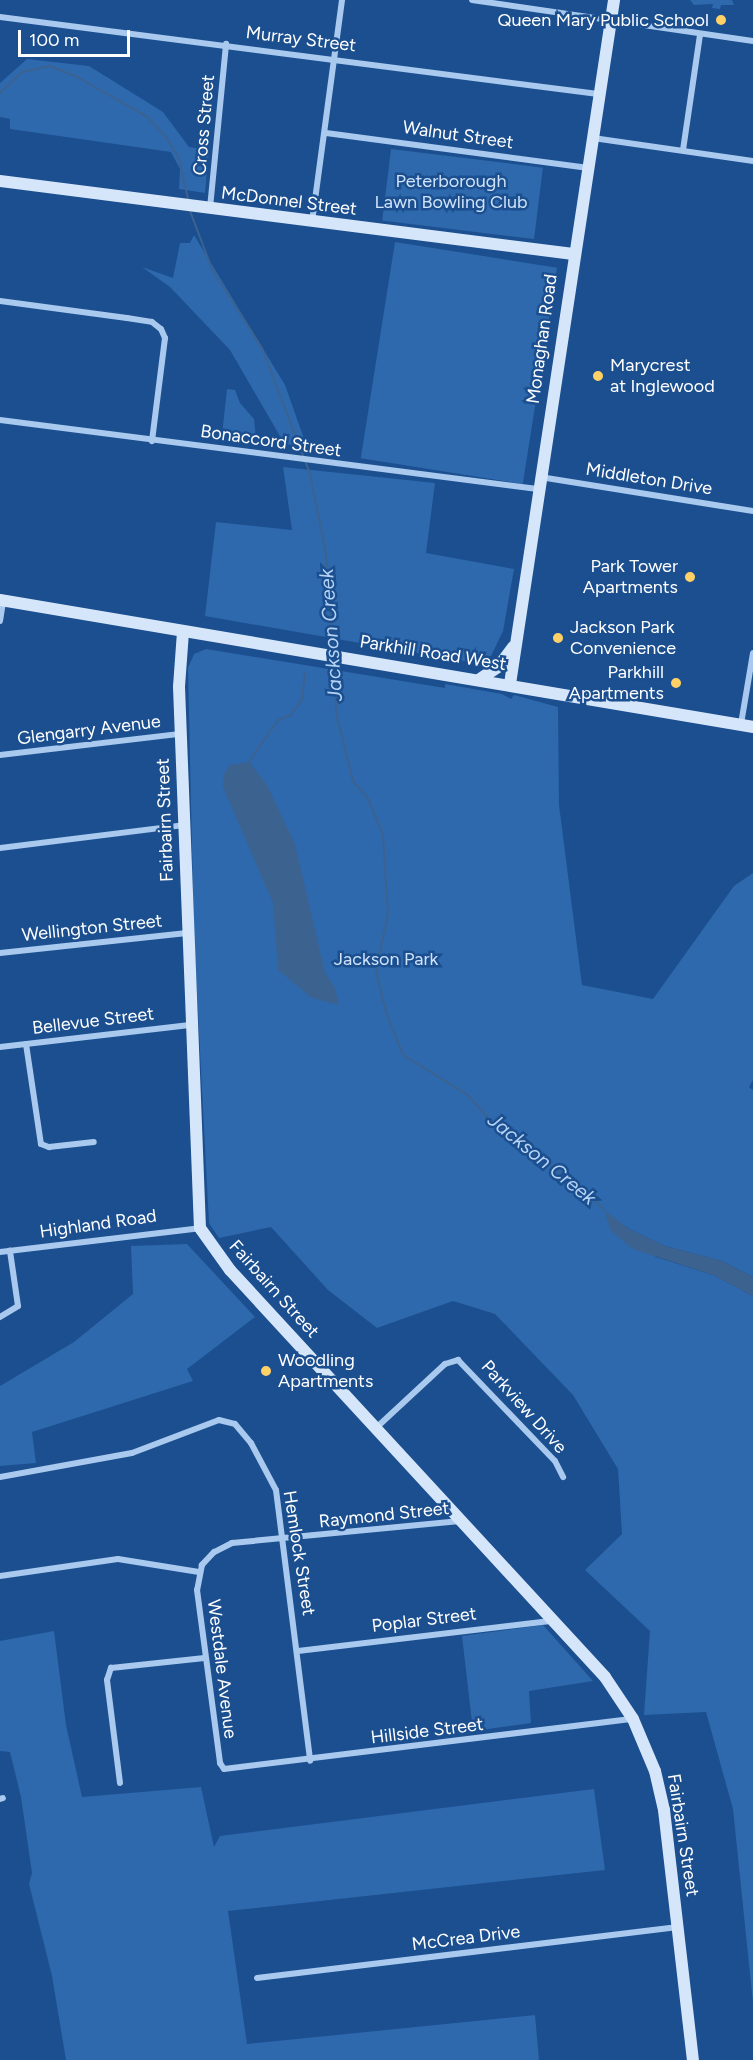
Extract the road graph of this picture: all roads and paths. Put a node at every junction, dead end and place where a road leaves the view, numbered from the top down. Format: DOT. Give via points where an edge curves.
graph roads {
  1 [pos="342,0"];
  2 [pos="472,0"];
  3 [pos="614,0"];
  4 [pos="0,17"];
  5 [pos="610,22"];
  6 [pos="700,35"];
  7 [pos="753,41"];
  8 [pos="226,44"];
  9 [pos="334,58"];
  10 [pos="598,94"];
  11 [pos="326,133"];
  12 [pos="592,138"];
  13 [pos="683,150"];
  14 [pos="753,161"];
  15 [pos="587,168"];
  16 [pos="0,181"];
  17 [pos="206,209"];
  18 [pos="312,222"];
  19 [pos="573,254"];
  20 [pos="0,302"];
  21 [pos="0,420"];
  22 [pos="152,441"];
  23 [pos="539,483"];
  24 [pos="753,511"];
  25 [pos="2,600"];
  26 [pos="0,621"];
  27 [pos="183,632"];
  28 [pos="516,643"];
  29 [pos="753,653"];
  30 [pos="480,679"];
  31 [pos="510,684"];
  32 [pos="747,726"];
  33 [pos="181,734"];
  34 [pos="0,755"];
  35 [pos="184,825"];
  36 [pos="0,848"];
  37 [pos="187,933"];
  38 [pos="0,953"];
  39 [pos="190,1024"];
  40 [pos="26,1044"];
  41 [pos="0,1047"];
  42 [pos="94,1142"];
  43 [pos="200,1228"];
  44 [pos="10,1251"];
  45 [pos="0,1252"];
  46 [pos="0,1317"];
  47 [pos="377,1427"];
  48 [pos="563,1477"];
  49 [pos="0,1478"];
  50 [pos="462,1521"];
  51 [pos="284,1538"];
  52 [pos="199,1572"];
  53 [pos="0,1576"];
  54 [pos="554,1621"];
  55 [pos="298,1651"];
  56 [pos="204,1658"];
  57 [pos="633,1719"];
  58 [pos="310,1761"];
  59 [pos="224,1769"];
  60 [pos="120,1783"];
  61 [pos="679,1927"];
  62 [pos="257,1978"];
  63 [pos="693,2060"];
  1 -- 9 [label="street"];
  2 -- 5 [label="street" via="602,17"];
  3 -- 5 [label="main road, Monaghan Road"];
  4 -- 8 [label="street, Murray Street"];
  5 -- 6 [label="street"];
  5 -- 10 [label="main road, Monaghan Road"];
  6 -- 7 [label="street"];
  6 -- 13 [label="street"];
  8 -- 9 [label="street, Murray Street"];
  8 -- 17 [label="street, Cross Street"];
  9 -- 10 [label="street, Murray Street"];
  9 -- 11 [label="street"];
  10 -- 12 [label="main road, Monaghan Road"];
  11 -- 15 [label="street, Walnut Street"];
  11 -- 18 [label="street"];
  12 -- 13 [label="street"];
  12 -- 15 [label="main road, Monaghan Road"];
  13 -- 14 [label="street"];
  15 -- 19 [label="main road, Monaghan Road"];
  16 -- 17 [label="main road, McDonnel Street"];
  17 -- 18 [label="main road, McDonnel Street"];
  18 -- 19 [label="main road, McDonnel Street"];
  19 -- 23 [label="main road, Monaghan Road"];
  20 -- 22 [label="street" via="138,320 161,329 165,338"];
  21 -- 22 [label="street, Bonaccord Street"];
  22 -- 23 [label="street, Bonaccord Street"];
  23 -- 24 [label="street, Middleton Drive"];
  23 -- 28 [label="main road, Monaghan Road"];
  25 -- 26 [label="street"];
  25 -- 27 [label="main road, Parkhill Road West"];
  27 -- 30 [label="main road, Parkhill Road West"];
  27 -- 33 [label="main road, Fairbairn Street"];
  28 -- 30 [label="main road" via="498,667"];
  28 -- 31 [label="main road, Monaghan Road"];
  29 -- 32 [label="street"];
  30 -- 31 [label="main road, Parkhill Road West"];
  31 -- 32 [label="main road, Parkhill Road West"];
  33 -- 34 [label="street, Glengarry Avenue"];
  33 -- 35 [label="main road, Fairbairn Street"];
  35 -- 36 [label="street"];
  35 -- 37 [label="main road, Fairbairn Street"];
  37 -- 38 [label="street, Wellington Street"];
  37 -- 39 [label="main road, Fairbairn Street"];
  39 -- 40 [label="street, Bellevue Street"];
  39 -- 43 [label="main road, Fairbairn Street"];
  40 -- 41 [label="street, Bellevue Street"];
  40 -- 42 [label="street" via="41,1144 49,1147"];
  43 -- 44 [label="street, Highland Road"];
  43 -- 47 [label="main road, Fairbairn Street" via="230,1270"];
  44 -- 45 [label="street, Highland Road"];
  44 -- 46 [label="street" via="18,1306"];
  47 -- 48 [label="street, Parkview Drive" via="445,1364 458,1360 555,1461"];
  47 -- 50 [label="main road, Fairbairn Street"];
  49 -- 51 [label="street, Hemlock Street" via="132,1453 219,1420 235,1424 262,1461 276,1490"];
  50 -- 51 [label="street, Raymond Street"];
  50 -- 54 [label="main road, Fairbairn Street"];
  51 -- 52 [label="street, Raymond Street" via="232,1543 214,1552"];
  51 -- 55 [label="street, Hemlock Street"];
  52 -- 53 [label="street" via="118,1559"];
  52 -- 56 [label="street, Westdale Avenue" via="197,1590"];
  54 -- 55 [label="street, Poplar Street"];
  54 -- 57 [label="main road, Fairbairn Street" via="605,1677"];
  55 -- 58 [label="street, Hemlock Street"];
  56 -- 59 [label="street, Westdale Avenue"];
  56 -- 60 [label="street" via="111,1668 107,1680"];
  57 -- 58 [label="street, Hillside Street"];
  57 -- 61 [label="main road, Fairbairn Street" via="655,1771 664,1810"];
  58 -- 59 [label="street, Hillside Street"];
  61 -- 62 [label="street, McCrea Drive"];
  61 -- 63 [label="main road, Fairbairn Street"];
}
